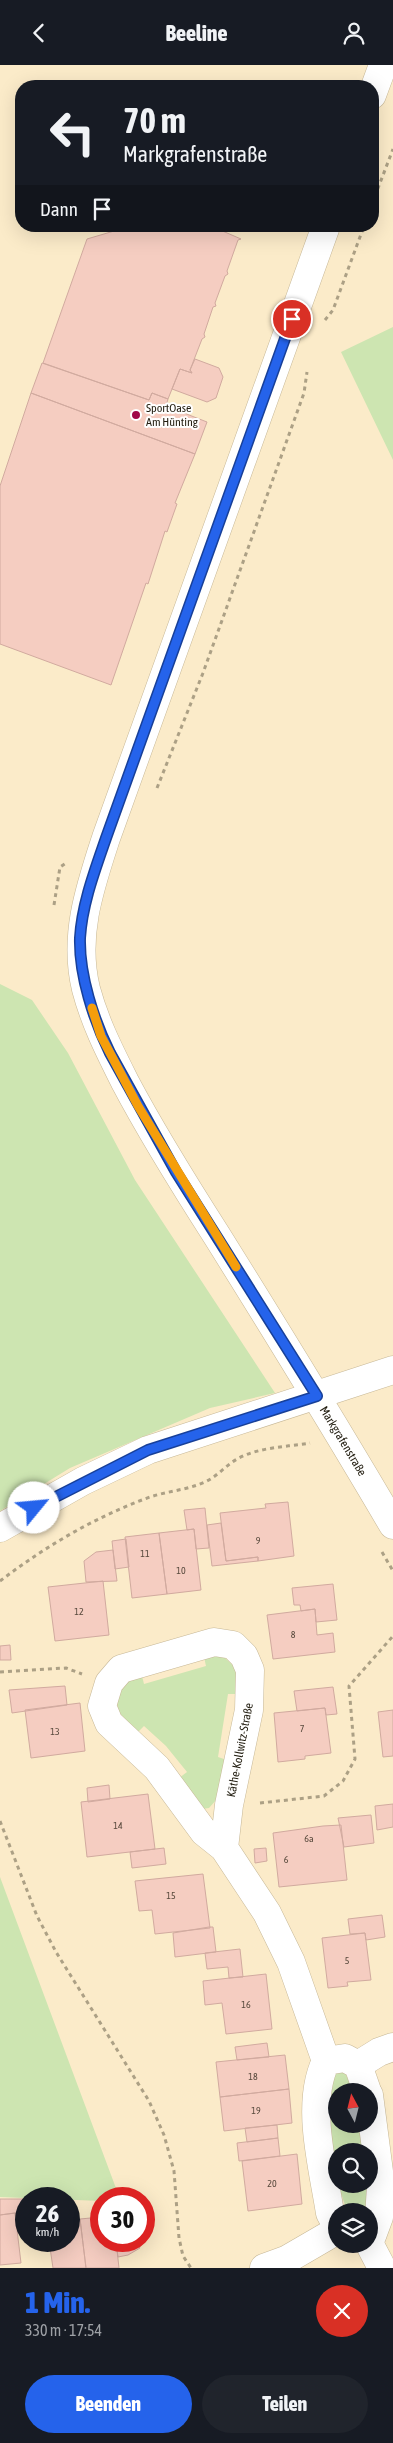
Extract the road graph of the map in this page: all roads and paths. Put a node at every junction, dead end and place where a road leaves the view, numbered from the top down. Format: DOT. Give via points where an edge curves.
graph roads {
  1 [pos="383,65"];
  2 [pos="378,80"];
  3 [pos="393,149"];
  4 [pos="379,186"];
  5 [pos="324,232"];
  6 [pos="362,232"];
  7 [pos="323,323"];
  8 [pos="307,368"];
  9 [pos="154,792"];
  10 [pos="106,838"];
  11 [pos="54,908"];
  12 [pos="393,1370"];
  13 [pos="317,1396"];
  14 [pos="315,1442"];
  15 [pos="393,1525"];
  16 [pos="0,1528"];
  17 [pos="380,1549"];
  18 [pos="393,1571"];
  19 [pos="0,1581"];
  20 [pos="393,1636"];
  21 [pos="0,1672"];
  22 [pos="109,1683"];
  23 [pos="229,1805"];
  24 [pos="0,1821"];
  25 [pos="224,1848"];
  26 [pos="393,2047"];
  27 [pos="326,2061"];
  28 [pos="358,2065"];
  29 [pos="364,2083"];
  30 [pos="374,2133"];
  31 [pos="329,2203"];
  32 [pos="378,2220"];
  33 [pos="328,2236"];
  34 [pos="374,2253"];
  35 [pos="191,2268"];
  36 [pos="264,2268"];
  37 [pos="382,2268"];
  1 -- 2 [label="street"];
  3 -- 4 [label="path"];
  5 -- 10 [label="street, Markgrafenstraße"];
  6 -- 7 [label="path" via="333,309"];
  8 -- 9 [label="path" via="304,393 237,579 160,785"];
  10 -- 11 [label="path" via="60,867"];
  10 -- 13 [label="street, Markgrafenstraße" via="88,894 80,939 86,988 101,1036 176,1172"];
  12 -- 13 [label="street"];
  13 -- 15 [label="street, Markgrafenstraße"];
  13 -- 16 [label="street" via="148,1450 83,1481"];
  14 -- 19 [label="path" via="255,1451 237,1459 205,1482 152,1496 100,1517"];
  17 -- 18 [label="path"];
  20 -- 23 [label="path" via="349,1686 355,1759 343,1781 324,1796"];
  21 -- 22 [label="path" via="66,1668"];
  22 -- 23 [label="street, Käthe-Kollwitz-Straße" via="121,1669 214,1642 233,1645 244,1656 250,1670 249,1710"];
  22 -- 25 [label="street" via="102,1706 108,1723 156,1768 204,1833"];
  23 -- 25 [label="street, Käthe-Kollwitz-Straße"];
  24 -- 35 [label="path" via="48,1938 149,2101 164,2135 174,2171 179,2238"];
  25 -- 27 [label="street" via="267,1913 291,1962"];
  26 -- 28 [label="street"];
  27 -- 28 [label="street" via="345,2058"];
  27 -- 31 [label="street" via="318,2077 316,2112"];
  28 -- 29 [label="street"];
  30 -- 32 [label="street" via="381,2187"];
  33 -- 36 [label="street" via="286,2260"];
  34 -- 37 [label="street"];
}
